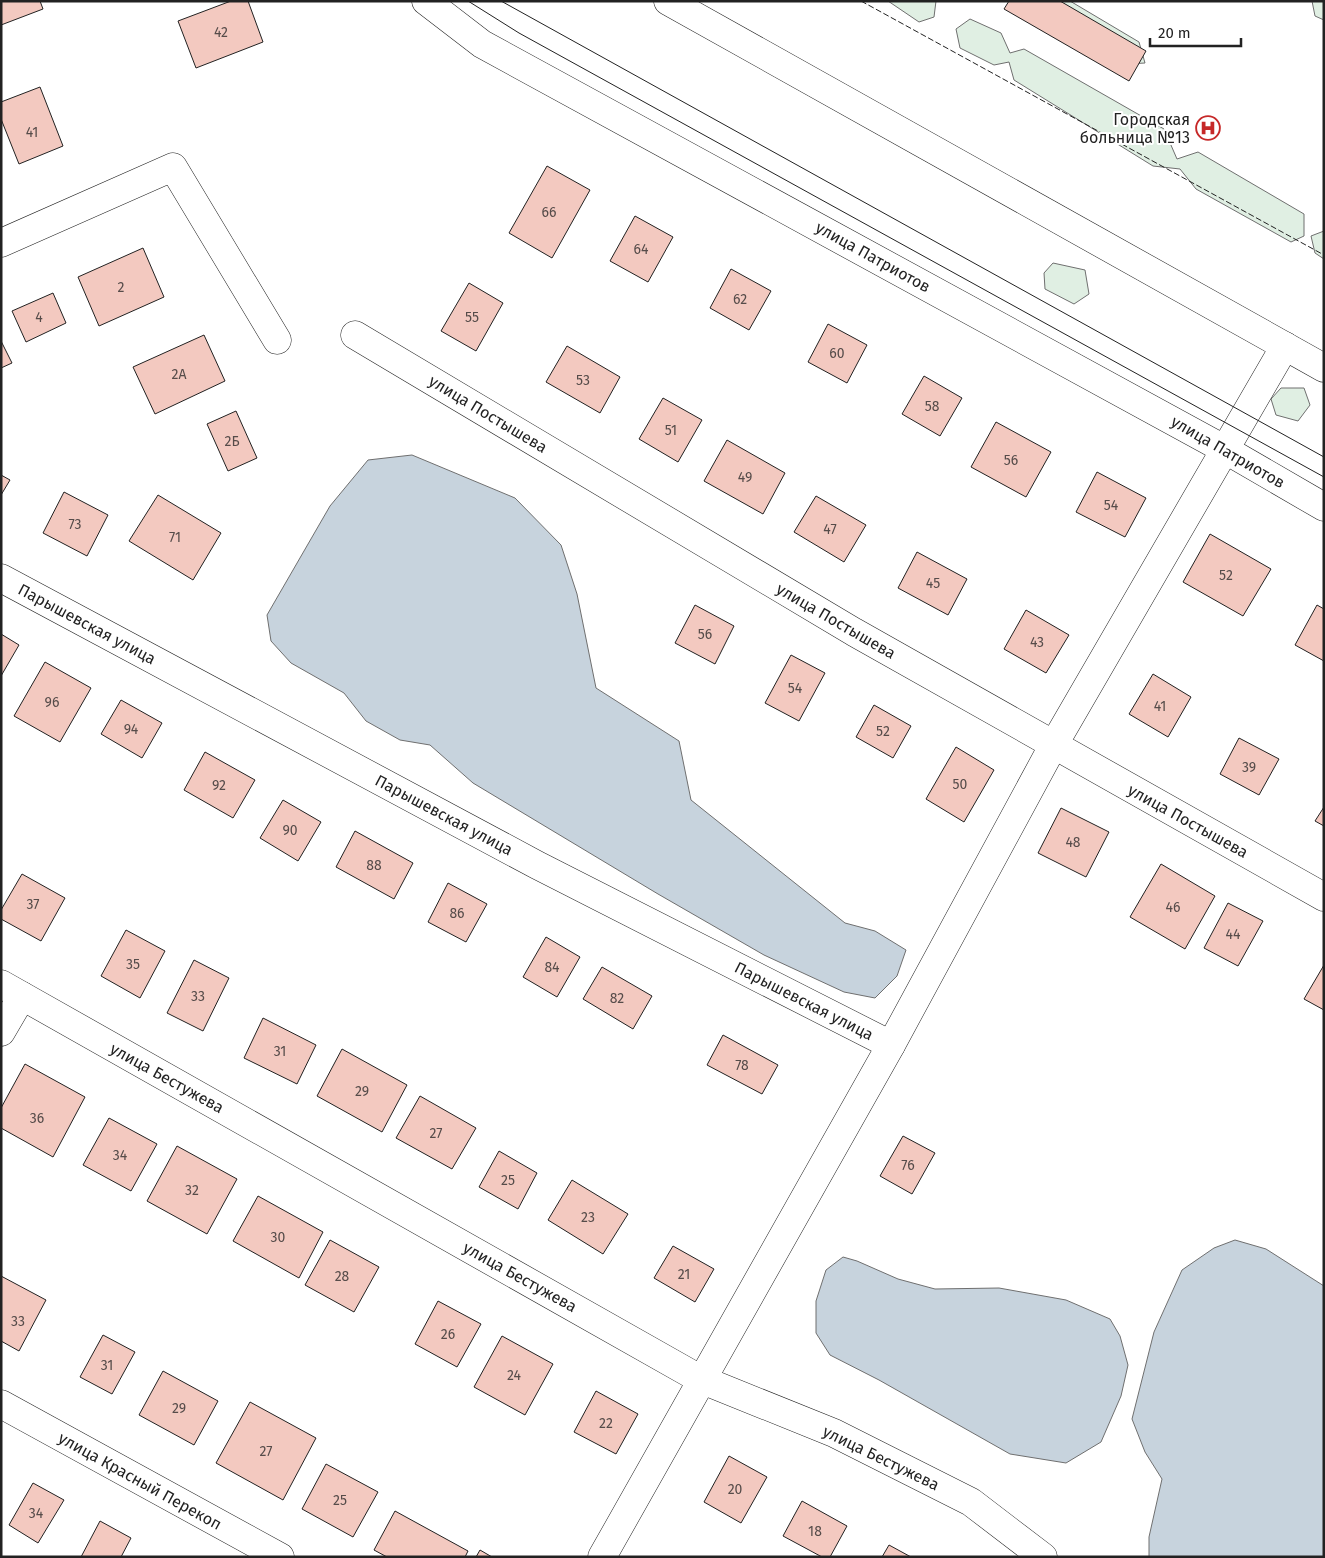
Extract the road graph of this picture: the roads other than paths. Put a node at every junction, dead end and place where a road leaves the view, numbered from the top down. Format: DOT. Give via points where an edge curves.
graph roads {
  1 [pos="426,1"];
  2 [pos="668,1"];
  3 [pos="1,243"];
  4 [pos="355,335"];
  5 [pos="277,340"];
  6 [pos="1285,346"];
  7 [pos="1324,368"];
  8 [pos="1224,449"];
  9 [pos="1324,507"];
  10 [pos="1,578"];
  11 [pos="1053,746"];
  12 [pos="1324,897"];
  13 [pos="12,990"];
  14 [pos="1,1032"];
  15 [pos="891,1045"];
  16 [pos="700,1379"];
  17 [pos="1,1404"];
  18 [pos="280,1557"];
  19 [pos="602,1557"];
  20 [pos="1043,1557"];
  1 -- 8 [label="street, улица Патриотов" via="482,44"];
  2 -- 6 [label="street"];
  3 -- 5 [label="street" via="173,167"];
  4 -- 11 [label="street, улица Постышева" via="854,632"];
  6 -- 7 [label="street"];
  6 -- 8 [label="street"];
  8 -- 9 [label="street, улица Патриотов"];
  8 -- 11 [label="street"];
  10 -- 15 [label="street, Парышевская улица" via="537,865"];
  11 -- 12 [label="street, улица Постышева"];
  11 -- 15 [label="street"];
  13 -- 14 [label="street"];
  13 -- 16 [label="street, улица Бестужева"];
  15 -- 16 [label="street"];
  16 -- 19 [label="street"];
  16 -- 20 [label="street, улица Бестужева" via="834,1434 971,1502"];
  17 -- 18 [label="street, улица Красный Перекоп"];
}
